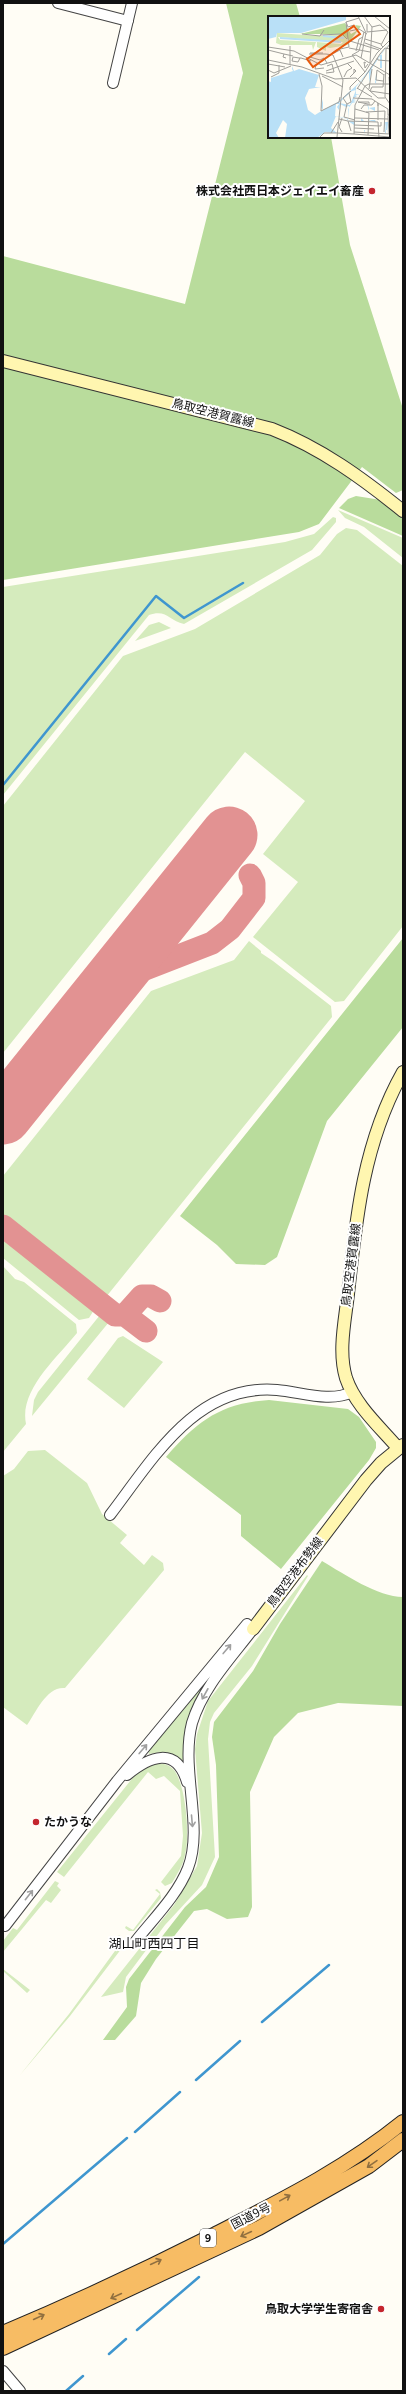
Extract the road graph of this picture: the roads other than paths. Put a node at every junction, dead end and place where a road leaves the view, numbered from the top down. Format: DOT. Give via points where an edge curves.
graph roads {
  1 [pos="58,3"];
  2 [pos="132,3"];
  3 [pos="128,21"];
  4 [pos="113,83"];
  5 [pos="3,361"];
  6 [pos="403,511"];
  7 [pos="403,1072"];
  8 [pos="352,1392"];
  9 [pos="400,1446"];
  10 [pos="110,1515"];
  11 [pos="250,1627"];
  12 [pos="189,1790"];
  13 [pos="105,1796"];
  14 [pos="5,1926"];
  15 [pos="135,1942"];
  16 [pos="403,2122"];
  17 [pos="403,2140"];
  18 [pos="3,2333"];
  19 [pos="3,2348"];
  20 [pos="3,2371"];
  21 [pos="20,2391"];
  1 -- 3 [label="street"];
  2 -- 3 [label="street"];
  3 -- 4 [label="street"];
  5 -- 6 [label="main road, 鳥取空港賀露線" via="272,429 304,442 339,462"];
  7 -- 8 [label="main road, 鳥取空港賀露線" via="377,1129 359,1198 343,1349 346,1377"];
  8 -- 9 [label="main road, 鳥取空港賀露線"];
  8 -- 10 [label="street" via="333,1397 276,1390 245,1392 221,1398 203,1408 182,1425"];
  9 -- 11 [label="main road, 鳥取空港布勢線" via="374,1471"];
  11 -- 12 [label="street, one-way" via="207,1690 198,1708 189,1744"];
  13 -- 11 [label="street, one-way"];
  12 -- 13 [label="street" via="180,1768 168,1759 158,1757 140,1765"];
  12 -- 15 [label="street, one-way" via="193,1839 188,1868 172,1896"];
  14 -- 13 [label="street, one-way"];
  18 -- 16 [label="highway, 国道9号 / 9, one-way" via="200,2242 267,2208 343,2166"];
  17 -- 19 [label="highway, 国道9号 / 9, one-way" via="369,2166 259,2228"];
  20 -- 21 [label="street"];
}
